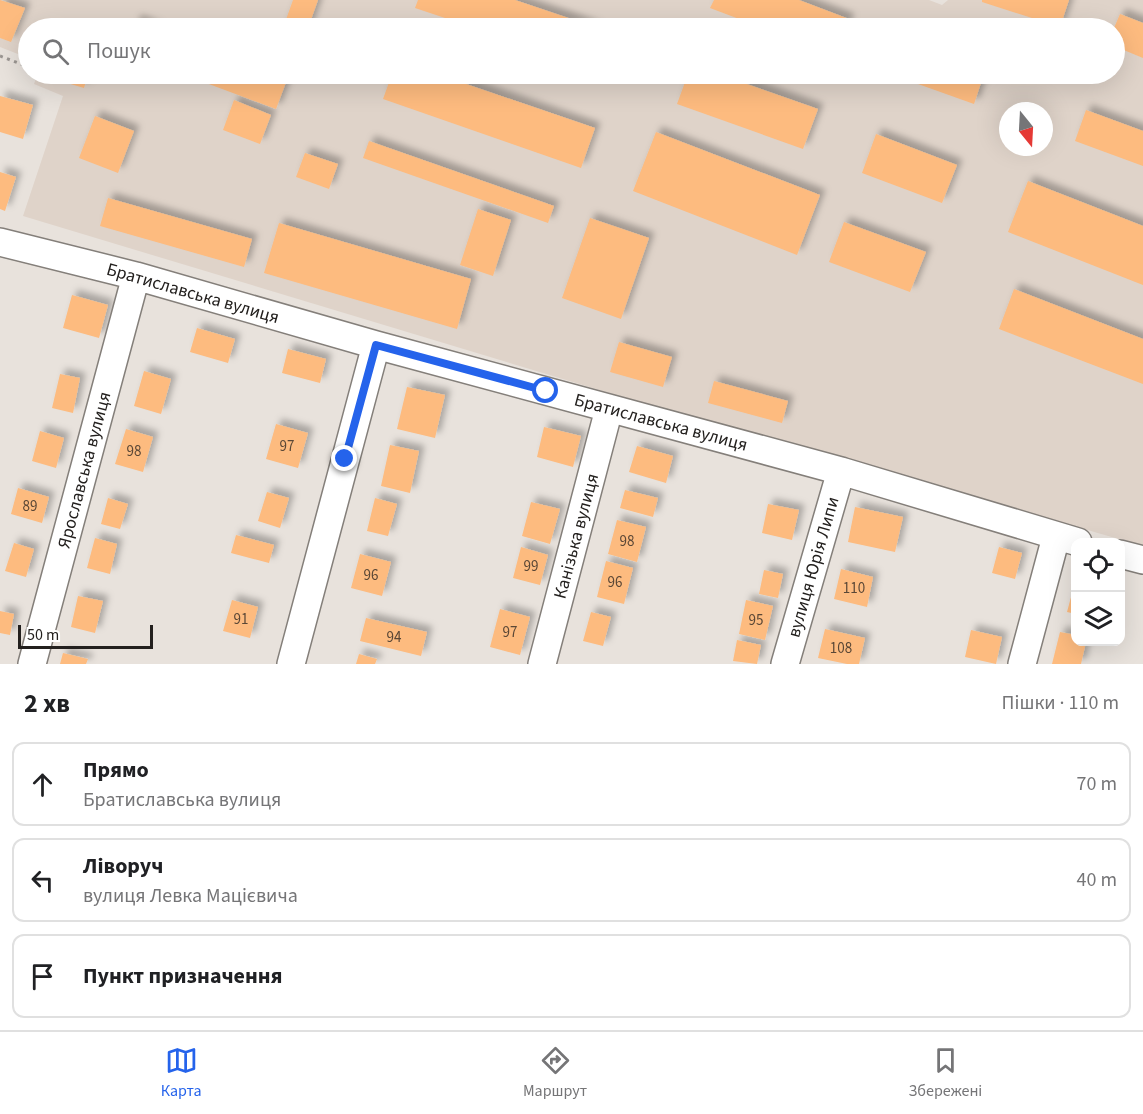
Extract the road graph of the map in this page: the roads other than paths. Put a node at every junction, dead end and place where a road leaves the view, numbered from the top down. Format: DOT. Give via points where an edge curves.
graph roads {
  1 [pos="0,242"];
  2 [pos="136,276"];
  3 [pos="376,345"];
  4 [pos="609,408"];
  5 [pos="841,471"];
  6 [pos="1067,540"];
  7 [pos="1125,555"];
  8 [pos="1143,560"];
  9 [pos="32,664"];
  10 [pos="291,664"];
  11 [pos="542,664"];
  12 [pos="785,664"];
  13 [pos="1022,664"];
  1 -- 2 [label="street, Братиславська вулиця"];
  2 -- 3 [label="street, Братиславська вулиця"];
  2 -- 9 [label="street, Ярославська вулиця"];
  3 -- 4 [label="street, Братиславська вулиця"];
  3 -- 10 [label="street"];
  4 -- 5 [label="street, Братиславська вулиця"];
  4 -- 11 [label="street, Канізька вулиця"];
  5 -- 6 [label="street, Братиславська вулиця"];
  5 -- 12 [label="street, вулиця Юрія Липи"];
  6 -- 13 [label="street"];
  7 -- 8 [label="street"];
}
